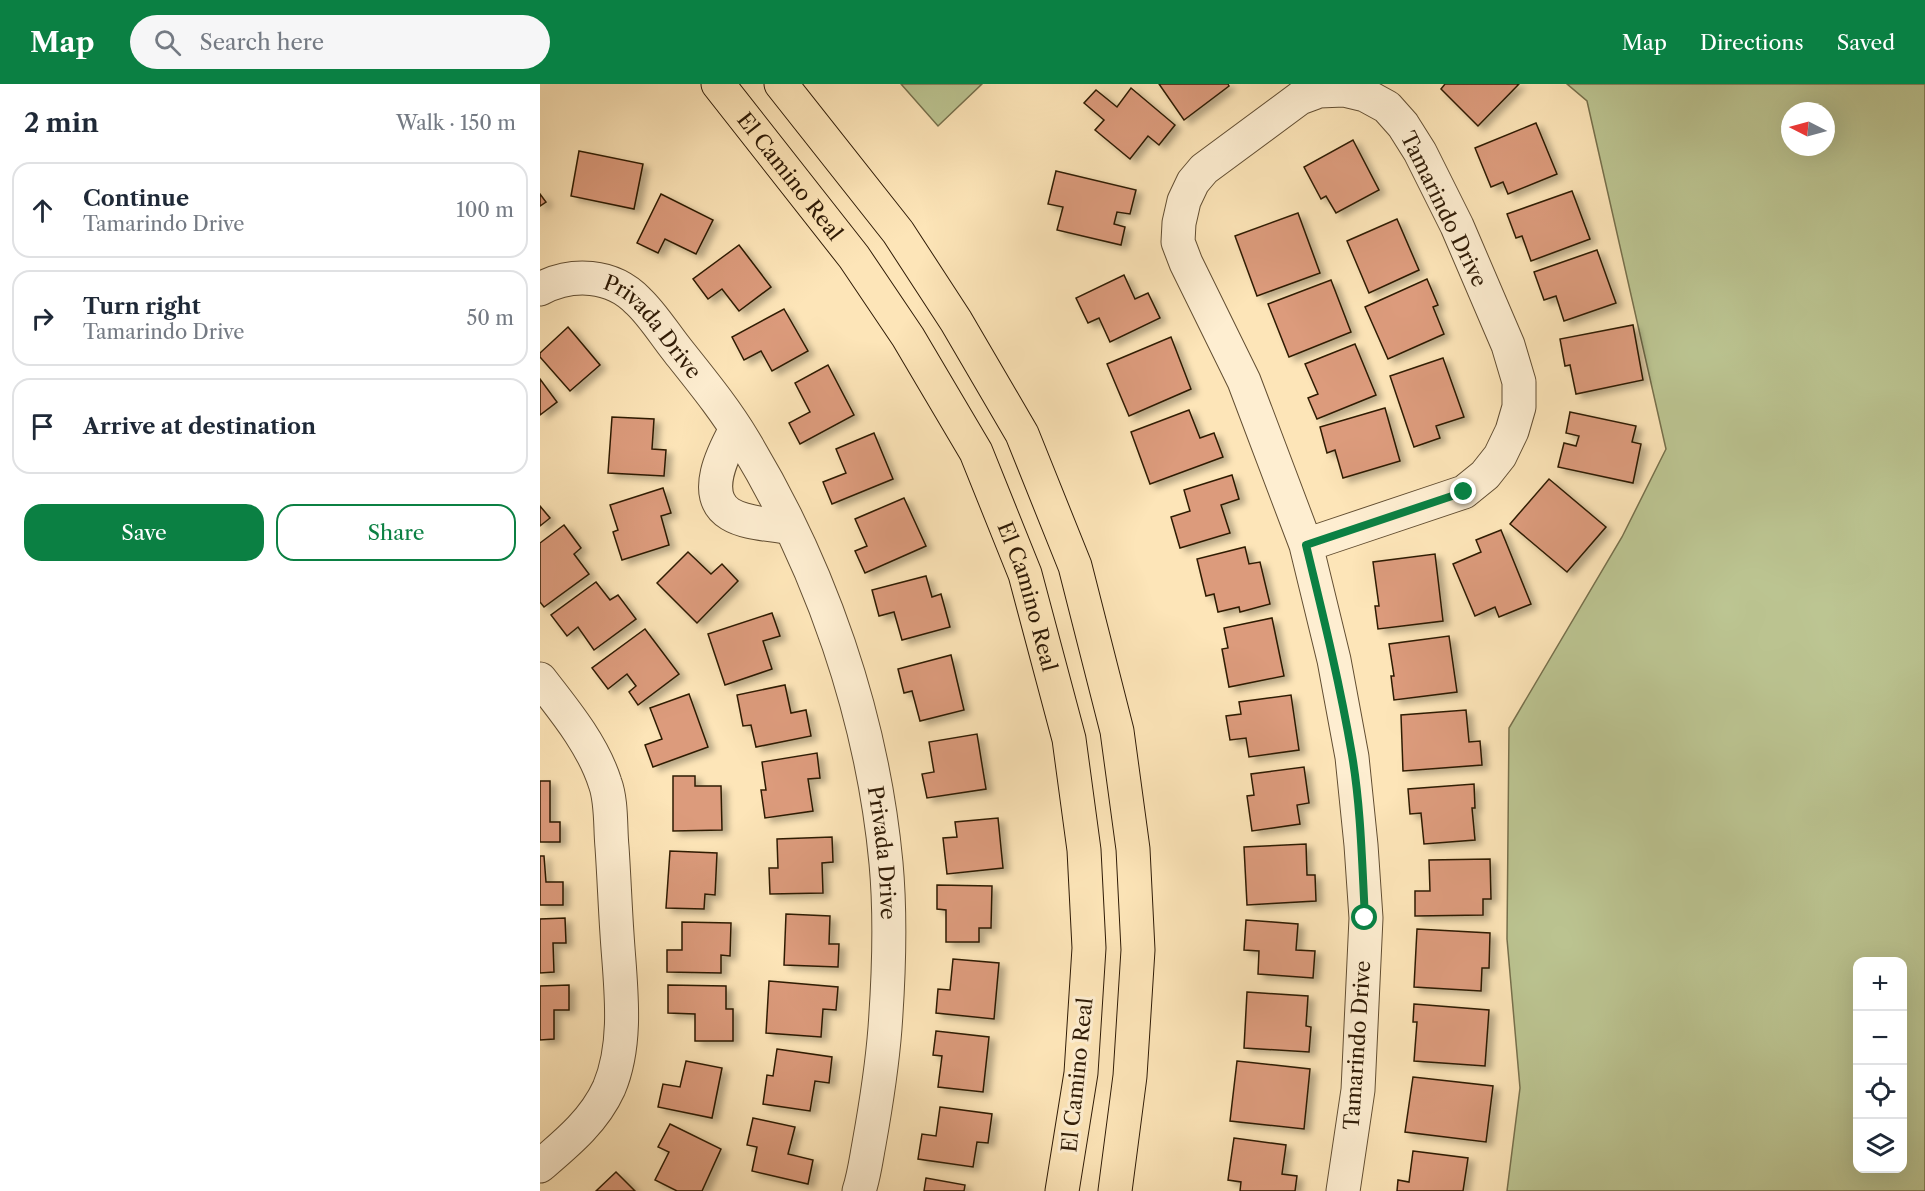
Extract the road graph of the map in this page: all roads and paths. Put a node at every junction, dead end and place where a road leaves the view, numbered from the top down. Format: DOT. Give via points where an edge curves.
graph roads {
  1 [pos="718,84"];
  2 [pos="781,84"];
  3 [pos="540,289"];
  4 [pos="736,429"];
  5 [pos="790,528"];
  6 [pos="1306,545"];
  7 [pos="540,679"];
  8 [pos="540,1166"];
  9 [pos="859,1191"];
  10 [pos="1062,1191"];
  11 [pos="1115,1191"];
  12 [pos="1343,1191"];
  1 -- 10 [label="main road, El Camino Real" via="854,257 908,338 976,452 1025,574 1069,738 1084,849 1089,948 1081,1073"];
  2 -- 11 [label="main road" via="897,232 956,321 1022,434 1075,566 1117,731 1132,849 1138,950 1130,1076"];
  3 -- 4 [label="street, Privada Drive" via="571,278 596,278 617,285 638,300"];
  4 -- 5 [label="street, Privada Drive"];
  4 -- 5 [label="street" via="718,467 717,499 732,515"];
  5 -- 9 [label="street, Privada Drive" via="818,588 848,671 866,742 886,862 889,935 882,1064"];
  6 -- 6 [label="street, Tamarindo Drive" via="1464,492 1485,476 1500,456 1519,407 1519,382 1509,345 1457,225 1420,152 1387,107 1365,95 1344,90 1319,91 1300,98 1204,169 1184,201 1179,223 1179,242 1186,263 1244,381"];
  6 -- 12 [label="street, Tamarindo Drive" via="1352,757 1363,876 1358,1090"];
  7 -- 8 [label="street" via="583,737 606,785 621,1019 615,1069 601,1103 589,1121"];
}
